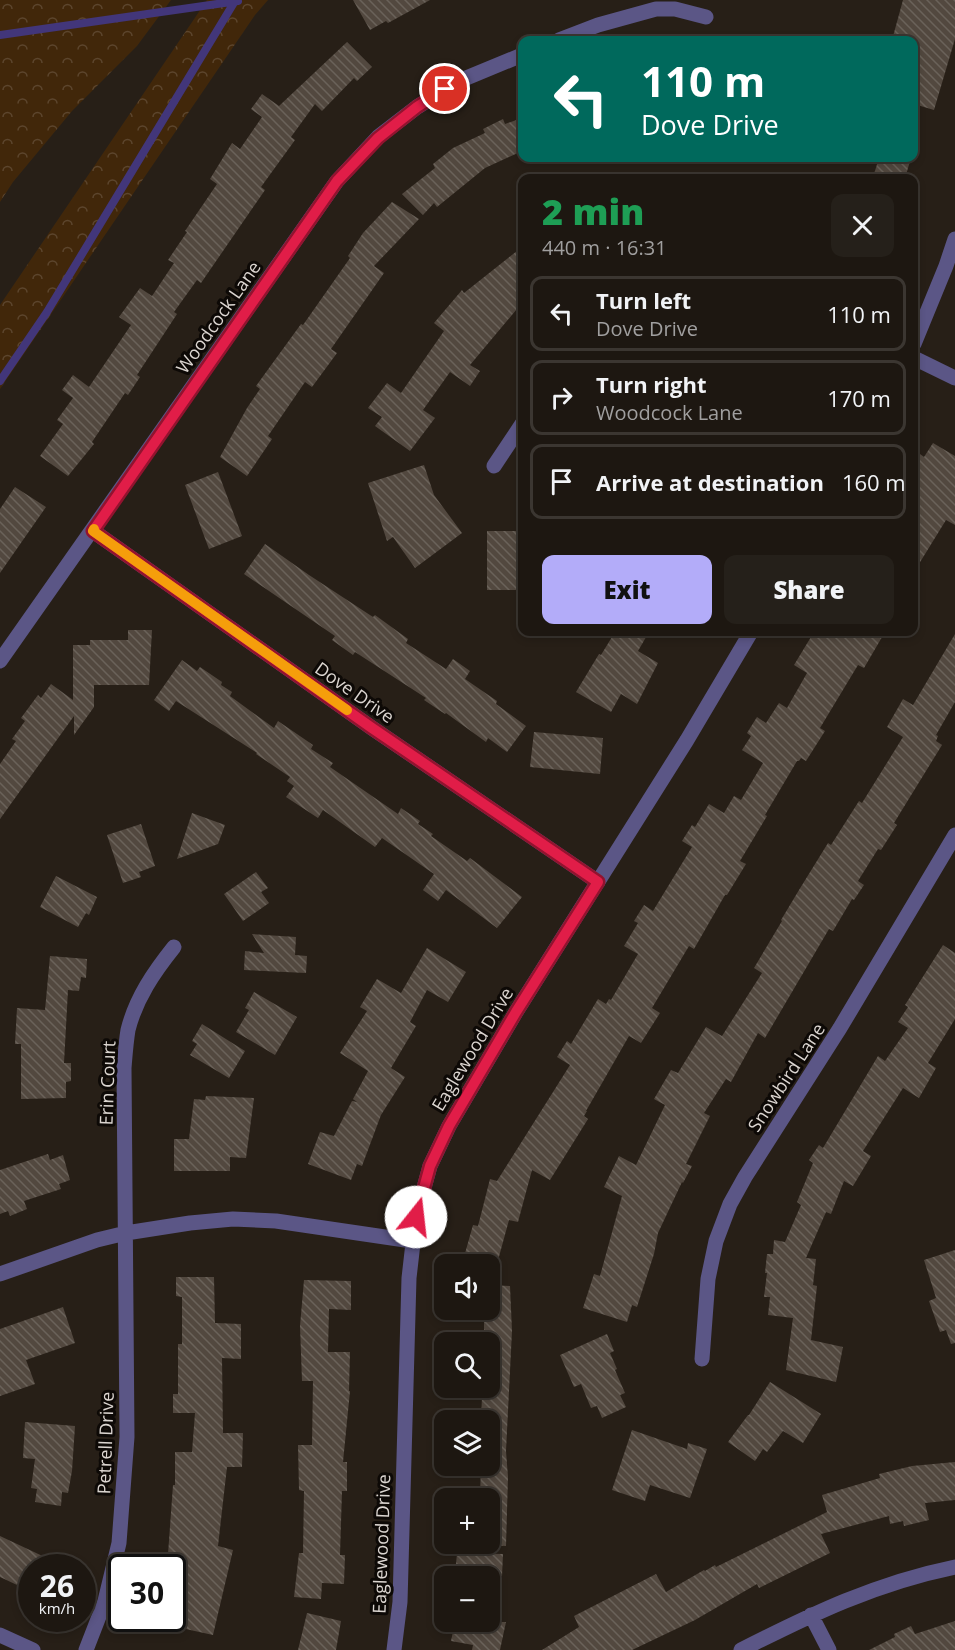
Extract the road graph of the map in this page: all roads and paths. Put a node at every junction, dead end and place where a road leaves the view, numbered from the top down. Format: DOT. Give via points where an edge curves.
graph roads {
  1 [pos="706,17"];
  2 [pos="569,36"];
  3 [pos="518,57"];
  4 [pos="955,239"];
  5 [pos="918,334"];
  6 [pos="918,360"];
  7 [pos="955,378"];
  8 [pos="518,430"];
  9 [pos="494,466"];
  10 [pos="93,531"];
  11 [pos="749,636"];
  12 [pos="0,661"];
  13 [pos="955,835"];
  14 [pos="598,882"];
  15 [pos="174,947"];
  16 [pos="126,1233"];
  17 [pos="412,1241"];
  18 [pos="0,1274"];
  19 [pos="702,1359"];
  20 [pos="955,1567"];
  21 [pos="812,1615"];
  22 [pos="0,1635"];
  23 [pos="33,1650"];
  24 [pos="86,1650"];
  25 [pos="394,1650"];
  26 [pos="741,1650"];
  27 [pos="829,1650"];
  1 -- 2 [label="street" via="675,9 656,9"];
  3 -- 10 [label="street, Woodcock Lane" via="459,81 417,107 378,138 337,181"];
  4 -- 5 [label="street"];
  6 -- 7 [label="street"];
  8 -- 9 [label="street"];
  10 -- 12 [label="street, Woodcock Lane"];
  10 -- 14 [label="street, Dove Drive"];
  11 -- 14 [label="street, Eaglewood Drive"];
  13 -- 19 [label="street, Snowbird Lane" via="730,1204 716,1241 708,1279"];
  14 -- 17 [label="street, Eaglewood Drive" via="449,1126 430,1166"];
  15 -- 16 [label="street, Erin Court" via="144,990 128,1030 124,1068"];
  16 -- 17 [label="street" via="233,1219 276,1221"];
  16 -- 18 [label="street"];
  16 -- 24 [label="street, Petrell Drive" via="127,1437 119,1543 105,1601"];
  17 -- 25 [label="street, Eaglewood Drive" via="400,1602"];
  20 -- 21 [label="street" via="866,1592"];
  21 -- 26 [label="street"];
  21 -- 27 [label="street"];
  22 -- 23 [label="street"];
}
